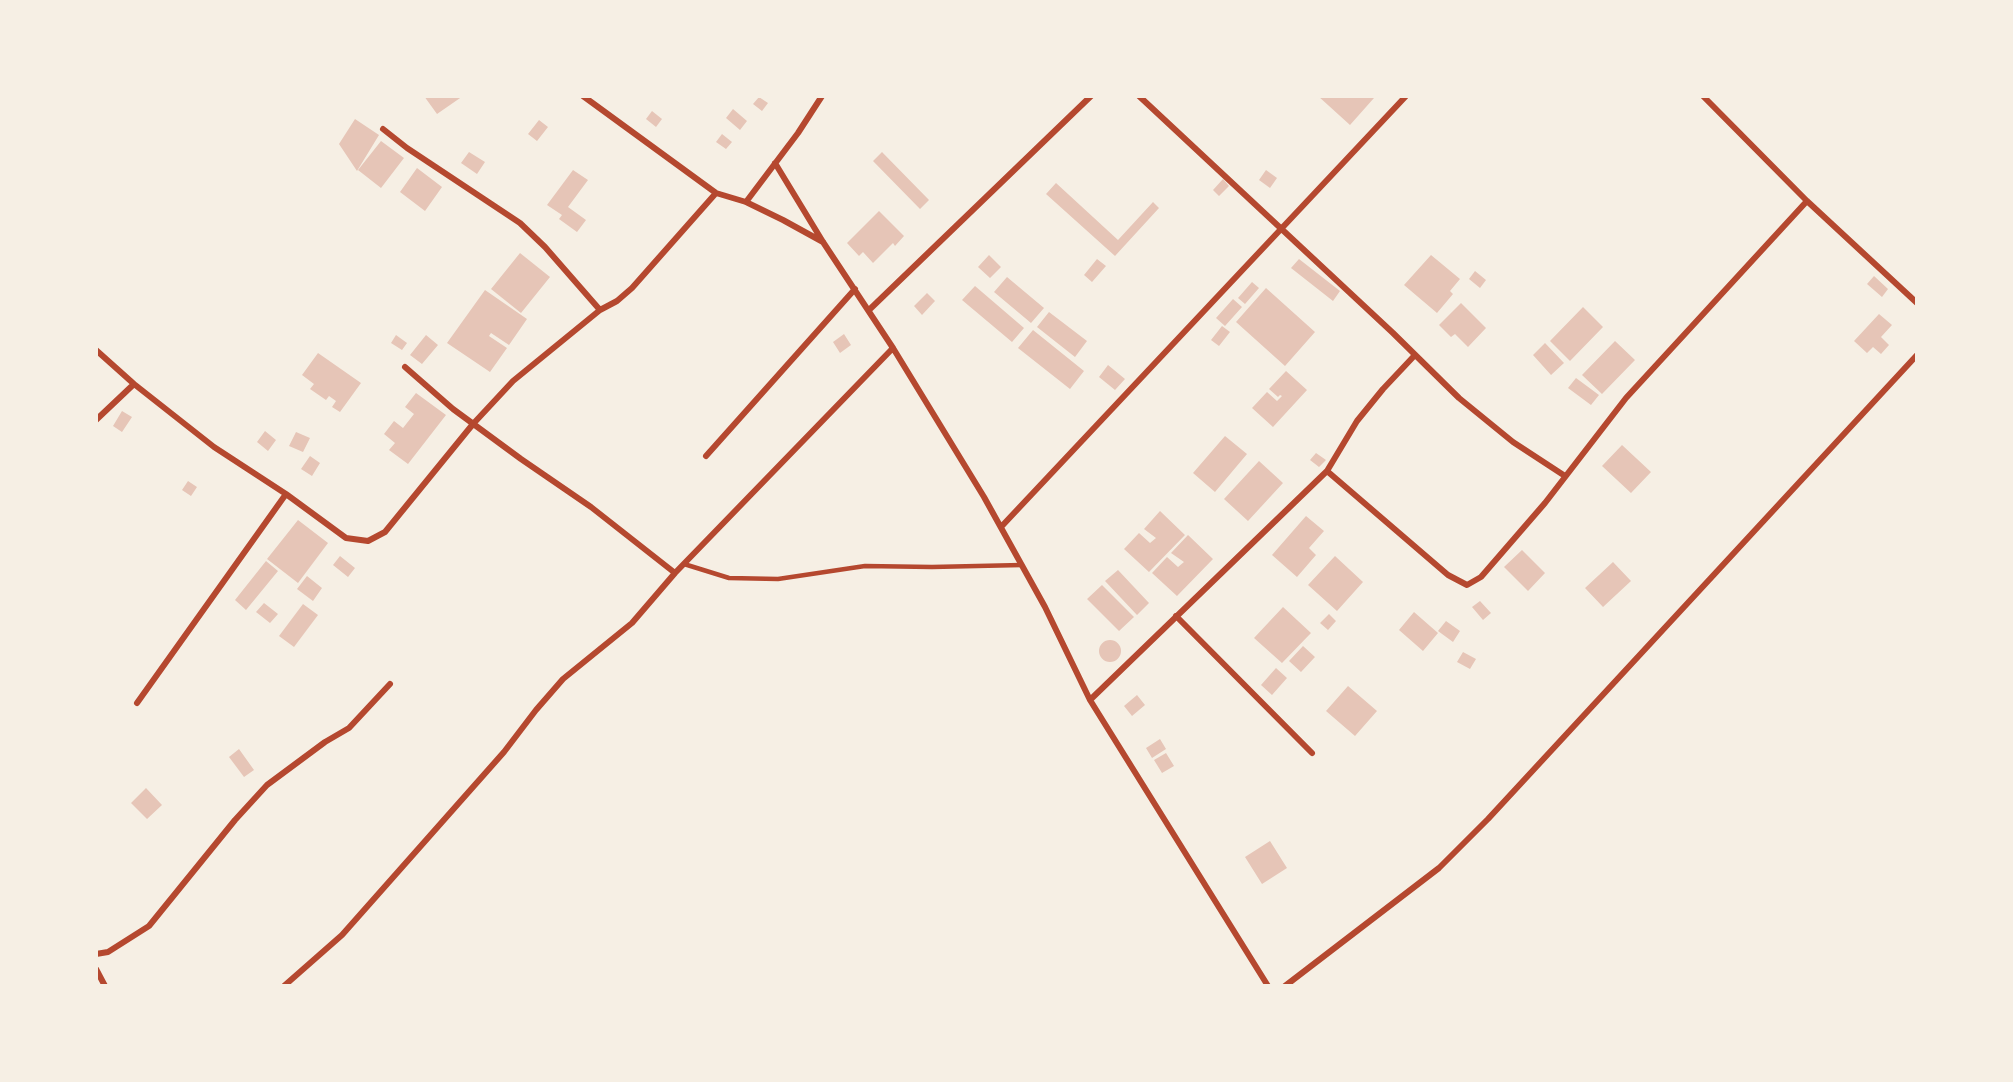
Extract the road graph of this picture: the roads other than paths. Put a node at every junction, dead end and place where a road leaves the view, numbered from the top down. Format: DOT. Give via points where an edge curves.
graph roads {
  1 [pos="583,96"];
  2 [pos="822,96"];
  3 [pos="1091,96"];
  4 [pos="1139,96"];
  5 [pos="1406,96"];
  6 [pos="1703,96"];
  7 [pos="383,129"];
  8 [pos="775,163"];
  9 [pos="716,193"];
  10 [pos="1807,201"];
  11 [pos="746,202"];
  12 [pos="1281,228"];
  13 [pos="823,242"];
  14 [pos="855,289"];
  15 [pos="1917,303"];
  16 [pos="600,310"];
  17 [pos="869,310"];
  18 [pos="893,348"];
  19 [pos="96,350"];
  20 [pos="1415,355"];
  21 [pos="1917,355"];
  22 [pos="405,367"];
  23 [pos="134,384"];
  24 [pos="96,420"];
  25 [pos="473,424"];
  26 [pos="706,456"];
  27 [pos="1327,471"];
  28 [pos="1564,476"];
  29 [pos="286,494"];
  30 [pos="1001,527"];
  31 [pos="684,564"];
  32 [pos="1022,565"];
  33 [pos="675,573"];
  34 [pos="1176,616"];
  35 [pos="390,684"];
  36 [pos="1089,700"];
  37 [pos="137,703"];
  38 [pos="1312,753"];
  39 [pos="96,954"];
  40 [pos="96,969"];
  41 [pos="105,986"];
  42 [pos="285,986"];
  43 [pos="1268,986"];
  44 [pos="1286,986"];
  1 -- 9 [label="street"];
  2 -- 8 [label="street"];
  3 -- 17 [label="street"];
  4 -- 12 [label="street"];
  5 -- 12 [label="street"];
  6 -- 10 [label="street"];
  7 -- 16 [label="street" via="520,223"];
  8 -- 11 [label="street"];
  8 -- 13 [label="street"];
  9 -- 11 [label="street"];
  9 -- 16 [label="street" via="632,288 617,302"];
  10 -- 15 [label="street"];
  10 -- 28 [label="street" via="1626,399"];
  11 -- 13 [label="street"];
  12 -- 20 [label="street"];
  12 -- 30 [label="street"];
  13 -- 14 [label="street"];
  14 -- 17 [label="street"];
  14 -- 26 [label="street"];
  16 -- 25 [label="street" via="513,381"];
  17 -- 18 [label="street"];
  18 -- 30 [label="street"];
  18 -- 31 [label="street"];
  19 -- 23 [label="street"];
  20 -- 27 [label="street" via="1358,420"];
  20 -- 28 [label="street" via="1513,442"];
  21 -- 44 [label="street" via="1439,868"];
  22 -- 25 [label="street"];
  23 -- 24 [label="street"];
  23 -- 29 [label="street" via="214,447"];
  25 -- 29 [label="street" via="385,532 369,541 346,538"];
  25 -- 33 [label="street" via="591,507"];
  27 -- 28 [label="street" via="1448,575 1467,585 1489,569"];
  27 -- 34 [label="street"];
  29 -- 37 [label="street"];
  30 -- 32 [label="street"];
  31 -- 32 [label="lane" via="729,578 778,579 865,566"];
  31 -- 33 [label="street"];
  32 -- 36 [label="street"];
  33 -- 42 [label="street" via="632,623 563,679 504,752 342,935"];
  34 -- 36 [label="street"];
  34 -- 38 [label="street"];
  35 -- 39 [label="street" via="349,728 267,785 149,926 108,952"];
  36 -- 43 [label="street"];
  40 -- 41 [label="street"];
}
